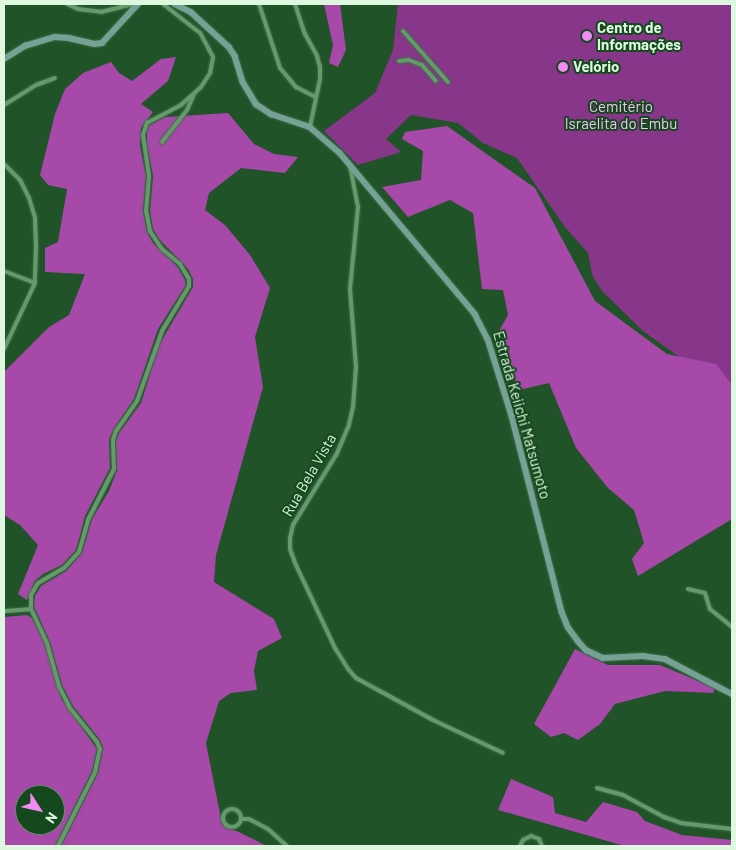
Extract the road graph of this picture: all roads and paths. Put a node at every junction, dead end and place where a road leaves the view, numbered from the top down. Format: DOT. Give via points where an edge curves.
graph roads {
  1 [pos="67,4"];
  2 [pos="136,4"];
  3 [pos="163,4"];
  4 [pos="175,4"];
  5 [pos="258,4"];
  6 [pos="296,4"];
  7 [pos="403,32"];
  8 [pos="4,59"];
  9 [pos="399,61"];
  10 [pos="55,78"];
  11 [pos="436,81"];
  12 [pos="448,82"];
  13 [pos="194,94"];
  14 [pos="316,97"];
  15 [pos="4,105"];
  16 [pos="310,126"];
  17 [pos="162,142"];
  18 [pos="4,164"];
  19 [pos="350,164"];
  20 [pos="4,271"];
  21 [pos="35,284"];
  22 [pos="4,350"];
  23 [pos="688,589"];
  24 [pos="31,609"];
  25 [pos="4,611"];
  26 [pos="732,628"];
  27 [pos="732,694"];
  28 [pos="503,753"];
  29 [pos="597,788"];
  30 [pos="241,819"];
  31 [pos="732,829"];
  32 [pos="58,846"];
  33 [pos="288,846"];
  34 [pos="520,846"];
  35 [pos="542,846"];
  1 -- 2 [label="street" via="101,12"];
  2 -- 8 [label="main road" via="102,44 56,37 24,46"];
  3 -- 13 [label="street" via="191,25 210,49 213,65 202,87"];
  4 -- 16 [label="main road, Estrada Keiichi Matsumoto" via="191,12 229,47 256,104 271,114"];
  5 -- 14 [label="street" via="280,68 296,87"];
  6 -- 14 [label="street" via="320,66"];
  7 -- 12 [label="street"];
  9 -- 11 [label="street" via="409,60 422,65"];
  10 -- 15 [label="street" via="36,85"];
  13 -- 17 [label="street" via="188,110"];
  13 -- 24 [label="street" via="147,123 143,135 149,176 146,211 150,230 156,241 180,264 189,286 162,331 137,401 116,431 113,440 114,469 89,518 79,552 64,568 38,583 31,595"];
  14 -- 16 [label="street"];
  16 -- 19 [label="main road, Estrada Keiichi Matsumoto"];
  18 -- 21 [label="street" via="20,180 33,212"];
  19 -- 27 [label="main road, Estrada Keiichi Matsumoto" via="484,329 512,416 562,612 578,641 586,650 603,658 643,656 665,659"];
  19 -- 28 [label="street, Rua Bela Vista" via="358,214 350,289 356,367 353,407 336,455 293,524 290,549 335,648 356,678"];
  20 -- 21 [label="street"];
  21 -- 22 [label="street"];
  23 -- 26 [label="street" via="705,593 710,609"];
  24 -- 25 [label="street"];
  24 -- 32 [label="street" via="47,643 64,697 100,749 95,772"];
  29 -- 31 [label="street" via="623,795 664,817"];
  30 -- 30 [label="street" via="232,809 223,818 230,827"];
  30 -- 33 [label="street" via="250,819 268,829"];
  34 -- 35 [label="street" via="531,836 539,839"];
}
